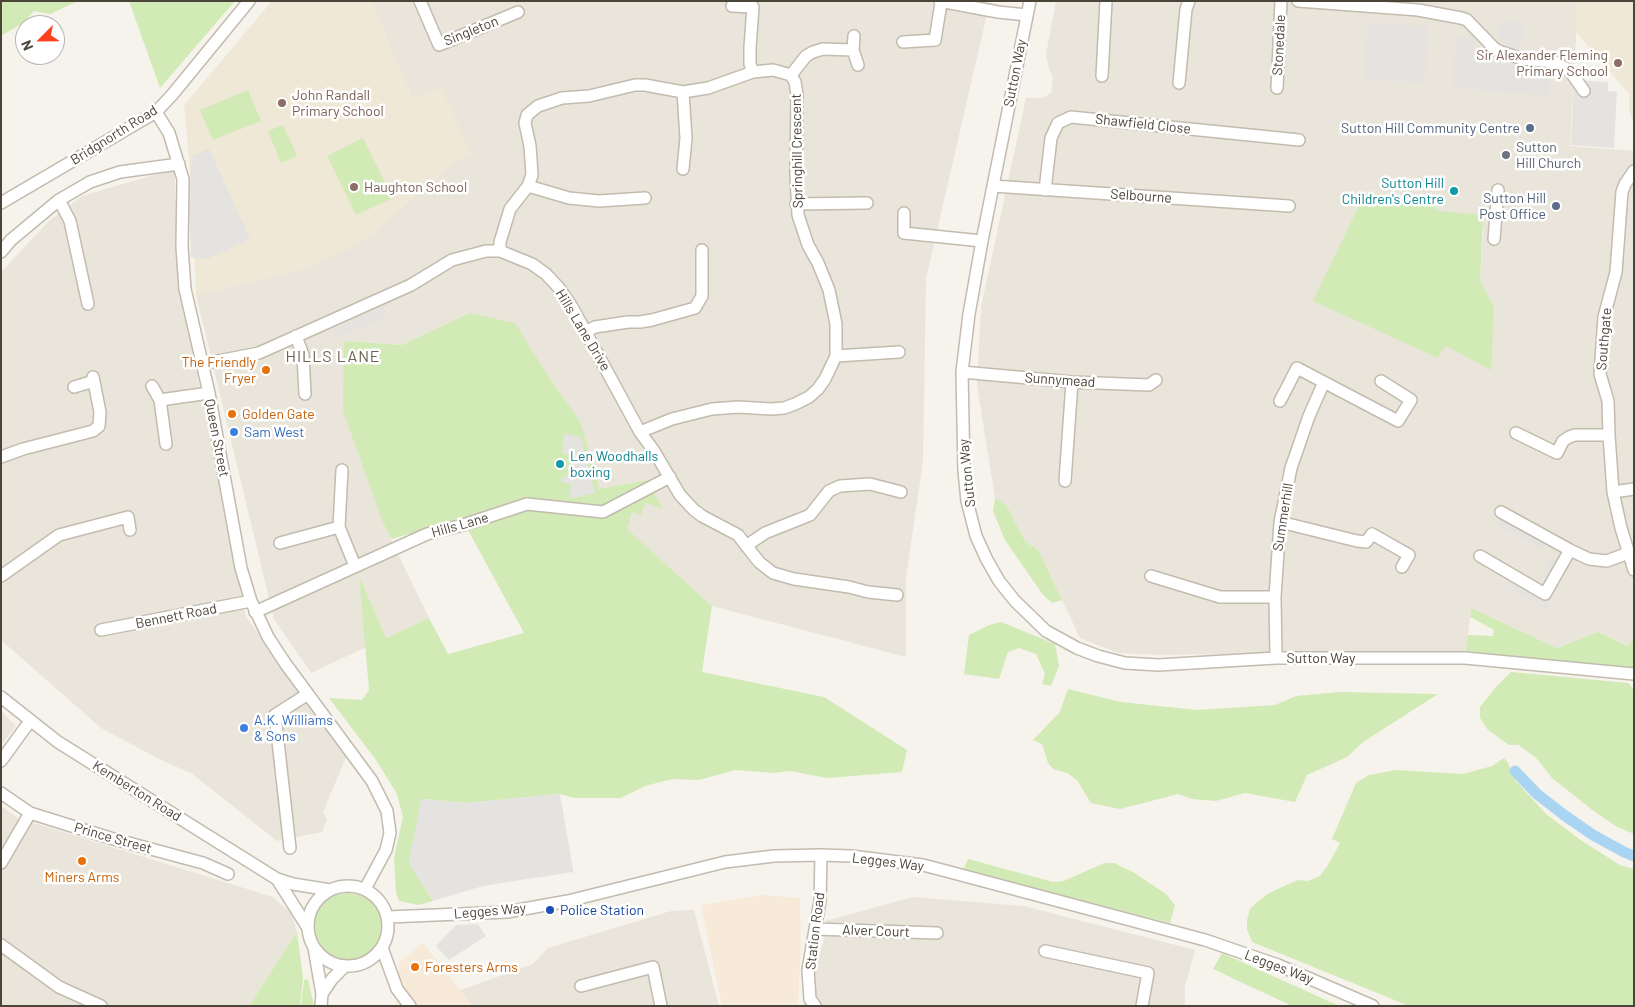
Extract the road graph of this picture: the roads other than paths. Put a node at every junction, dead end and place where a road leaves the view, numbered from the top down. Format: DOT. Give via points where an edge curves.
graph roads {
  1 [pos="249,1"];
  2 [pos="420,1"];
  3 [pos="1030,1"];
  4 [pos="1106,1"];
  5 [pos="1189,1"];
  6 [pos="1281,1"];
  7 [pos="1298,1"];
  8 [pos="940,2"];
  9 [pos="1346,3"];
  10 [pos="732,6"];
  11 [pos="518,12"];
  12 [pos="1027,14"];
  13 [pos="854,36"];
  14 [pos="903,42"];
  15 [pos="853,50"];
  16 [pos="858,65"];
  17 [pos="753,72"];
  18 [pos="790,75"];
  19 [pos="1102,76"];
  20 [pos="1179,83"];
  21 [pos="1276,88"];
  22 [pos="1584,91"];
  23 [pos="683,92"];
  24 [pos="156,112"];
  25 [pos="1298,140"];
  26 [pos="179,164"];
  27 [pos="683,168"];
  28 [pos="1634,171"];
  29 [pos="528,186"];
  30 [pos="993,186"];
  31 [pos="1045,190"];
  32 [pos="1498,190"];
  33 [pos="645,198"];
  34 [pos="59,200"];
  35 [pos="1,203"];
  36 [pos="867,203"];
  37 [pos="796,204"];
  38 [pos="1289,206"];
  39 [pos="904,213"];
  40 [pos="1494,239"];
  41 [pos="982,241"];
  42 [pos="702,250"];
  43 [pos="500,251"];
  44 [pos="1,252"];
  45 [pos="88,304"];
  46 [pos="585,332"];
  47 [pos="296,336"];
  48 [pos="899,352"];
  49 [pos="836,356"];
  50 [pos="202,364"];
  51 [pos="962,372"];
  52 [pos="1156,380"];
  53 [pos="1380,381"];
  54 [pos="1072,382"];
  55 [pos="1324,382"];
  56 [pos="152,386"];
  57 [pos="74,387"];
  58 [pos="209,393"];
  59 [pos="305,394"];
  60 [pos="160,400"];
  61 [pos="1280,401"];
  62 [pos="640,432"];
  63 [pos="1516,433"];
  64 [pos="1609,436"];
  65 [pos="166,444"];
  66 [pos="1,458"];
  67 [pos="342,470"];
  68 [pos="670,477"];
  69 [pos="1065,481"];
  70 [pos="1634,489"];
  71 [pos="901,492"];
  72 [pos="1614,492"];
  73 [pos="1501,512"];
  74 [pos="1280,522"];
  75 [pos="339,527"];
  76 [pos="130,530"];
  77 [pos="280,542"];
  78 [pos="746,546"];
  79 [pos="1570,550"];
  80 [pos="1628,553"];
  81 [pos="1480,556"];
  82 [pos="355,566"];
  83 [pos="1402,567"];
  84 [pos="1634,570"];
  85 [pos="2,573"];
  86 [pos="1151,576"];
  87 [pos="896,595"];
  88 [pos="1275,598"];
  89 [pos="253,607"];
  90 [pos="102,630"];
  91 [pos="1276,658"];
  92 [pos="1634,674"];
  93 [pos="308,694"];
  94 [pos="1,697"];
  95 [pos="30,721"];
  96 [pos="1,761"];
  97 [pos="1,793"];
  98 [pos="30,813"];
  99 [pos="290,848"];
  100 [pos="821,855"];
  101 [pos="1,863"];
  102 [pos="228,874"];
  103 [pos="277,879"];
  104 [pos="365,889"];
  105 [pos="330,890"];
  106 [pos="388,917"];
  107 [pos="308,928"];
  108 [pos="815,929"];
  109 [pos="937,933"];
  110 [pos="1,945"];
  111 [pos="314,948"];
  112 [pos="382,948"];
  113 [pos="1046,951"];
  114 [pos="1065,956"];
  115 [pos="345,966"];
  116 [pos="1063,968"];
  117 [pos="581,986"];
  118 [pos="322,1000"];
  119 [pos="101,1006"];
  120 [pos="410,1006"];
  121 [pos="661,1006"];
  122 [pos="815,1006"];
  123 [pos="1142,1006"];
  124 [pos="1373,1006"];
  1 -- 24 [label="street, Bridgnorth Road"];
  2 -- 11 [label="street, Singleton" via="439,45"];
  3 -- 12 [label="street, Sutton Way"];
  4 -- 19 [label="street"];
  5 -- 20 [label="street"];
  6 -- 21 [label="street, Stonedale"];
  7 -- 9 [label="street, Stonedale"];
  8 -- 12 [label="street"];
  8 -- 14 [label="street" via="935,40"];
  9 -- 22 [label="street, Stonedale" via="1424,10 1467,20 1495,49 1523,59 1555,62 1570,71"];
  10 -- 17 [label="street" via="753,6 750,64"];
  12 -- 30 [label="street, Sutton Way"];
  13 -- 15 [label="street"];
  15 -- 16 [label="street"];
  15 -- 18 [label="street" via="813,52"];
  17 -- 18 [label="street, Springhill Crescent" via="773,70"];
  17 -- 23 [label="street, Springhill Crescent" via="708,88"];
  18 -- 37 [label="street, Springhill Crescent" via="797,94"];
  23 -- 27 [label="street" via="686,138"];
  23 -- 29 [label="street, Springhill Crescent" via="635,85 589,96 562,98 538,106 527,116 525,123 532,164"];
  24 -- 26 [label="street, Queen Street" via="169,133"];
  24 -- 35 [label="street, Bridgnorth Road"];
  25 -- 31 [label="street, Shawfield Close" via="1071,117 1058,123 1051,138"];
  26 -- 34 [label="street" via="120,172 90,182"];
  26 -- 50 [label="street, Queen Street" via="183,179 185,289"];
  28 -- 64 [label="street, Southgate" via="1622,192 1616,272 1604,317 1600,374 1608,401"];
  29 -- 33 [label="street" via="569,198 599,202"];
  29 -- 43 [label="street, Springhill Crescent" via="510,209"];
  30 -- 31 [label="street, Selbourne"];
  30 -- 41 [label="street, Sutton Way"];
  31 -- 38 [label="street, Selbourne"];
  32 -- 40 [label="street"];
  34 -- 44 [label="street"];
  34 -- 45 [label="street" via="70,221"];
  36 -- 37 [label="street"];
  37 -- 49 [label="street, Springhill Crescent" via="804,237 829,290 836,324"];
  39 -- 41 [label="street" via="904,233"];
  41 -- 51 [label="street, Sutton Way"];
  42 -- 46 [label="street" via="702,296 695,308 652,320 596,327"];
  43 -- 46 [label="street, Hills Lane Drive" via="546,274 572,307"];
  43 -- 47 [label="street, Hills Lane Drive" via="486,251 452,260 411,285"];
  46 -- 62 [label="street, Hills Lane Drive"];
  47 -- 50 [label="street, Hills Lane Drive" via="259,353"];
  47 -- 59 [label="street" via="303,355"];
  48 -- 49 [label="street"];
  49 -- 62 [label="street, Springhill Crescent" via="818,389 795,404 771,409 712,409 678,417"];
  50 -- 58 [label="street, Queen Street"];
  51 -- 54 [label="street, Sunnymead"];
  51 -- 91 [label="street, Sutton Way" via="964,471 976,536 999,581 1040,626 1077,648 1125,663 1158,665"];
  52 -- 54 [label="street, Sunnymead" via="1149,386"];
  53 -- 55 [label="street" via="1411,400 1398,421"];
  54 -- 69 [label="street"];
  55 -- 61 [label="street" via="1297,368"];
  55 -- 74 [label="street, Summerhill" via="1291,468"];
  56 -- 60 [label="street"];
  57 -- 66 [label="street" via="93,379 100,412 99,426 93,431"];
  58 -- 60 [label="street"];
  58 -- 89 [label="street, Queen Street" via="242,568"];
  60 -- 65 [label="street"];
  62 -- 68 [label="street, Hills Lane Drive"];
  63 -- 64 [label="street" via="1556,453 1569,437"];
  64 -- 72 [label="street, Southgate"];
  67 -- 75 [label="street"];
  68 -- 78 [label="street, Hills Lane Drive" via="690,506 738,535"];
  68 -- 82 [label="street, Hills Lane" via="603,512 527,504 427,534"];
  70 -- 72 [label="street"];
  71 -- 78 [label="street" via="870,484 840,486 829,490 810,515 766,533"];
  72 -- 80 [label="street, Southgate"];
  73 -- 79 [label="street"];
  74 -- 83 [label="street" via="1357,541 1366,542 1372,534 1409,555"];
  74 -- 88 [label="street, Summerhill"];
  75 -- 77 [label="street"];
  75 -- 82 [label="street"];
  76 -- 85 [label="street" via="127,512 59,535"];
  78 -- 87 [label="street, Hills Lane Drive" via="766,568 780,576"];
  79 -- 80 [label="street" via="1598,561"];
  79 -- 81 [label="street" via="1545,594"];
  80 -- 84 [label="street, Southgate"];
  82 -- 89 [label="street, Hills Lane"];
  86 -- 88 [label="street" via="1220,597"];
  88 -- 91 [label="street, Summerhill"];
  89 -- 90 [label="street, Bennett Road"];
  89 -- 93 [label="street, Queen Street" via="268,637"];
  91 -- 92 [label="street, Sutton Way" via="1465,658"];
  93 -- 99 [label="street" via="275,715"];
  93 -- 104 [label="street, Queen Street" via="372,781 387,811 390,833 386,850"];
  94 -- 95 [label="street, Kemberton Road"];
  95 -- 96 [label="street"];
  95 -- 103 [label="street, Kemberton Road" via="58,742"];
  97 -- 98 [label="street, Prince Street"];
  98 -- 101 [label="street"];
  98 -- 102 [label="street, Prince Street" via="203,863"];
  100 -- 106 [label="street, Legges Way" via="726,862 568,901 507,912"];
  100 -- 108 [label="street, Station Road" via="820,901"];
  100 -- 124 [label="street, Legges Way" via="923,865 1186,935 1278,965"];
  103 -- 105 [label="street, Kemberton Road"];
  103 -- 107 [label="street, Kemberton Road"];
  104 -- 105 [label="street" via="352,885"];
  104 -- 106 [label="street" via="376,896"];
  105 -- 107 [label="street" via="313,906"];
  106 -- 112 [label="street" via="388,932"];
  107 -- 111 [label="street"];
  108 -- 109 [label="street, Alver Court"];
  108 -- 122 [label="street, Station Road" via="808,970 810,998"];
  110 -- 119 [label="street" via="59,988"];
  111 -- 115 [label="street" via="323,958"];
  111 -- 118 [label="street"];
  112 -- 115 [label="street" via="372,959 356,966"];
  112 -- 120 [label="street" via="397,989"];
  113 -- 114 [label="street"];
  114 -- 116 [label="street"];
  114 -- 123 [label="street" via="1148,973"];
  115 -- 118 [label="street" via="332,979"];
  117 -- 121 [label="street" via="653,967"];
}
